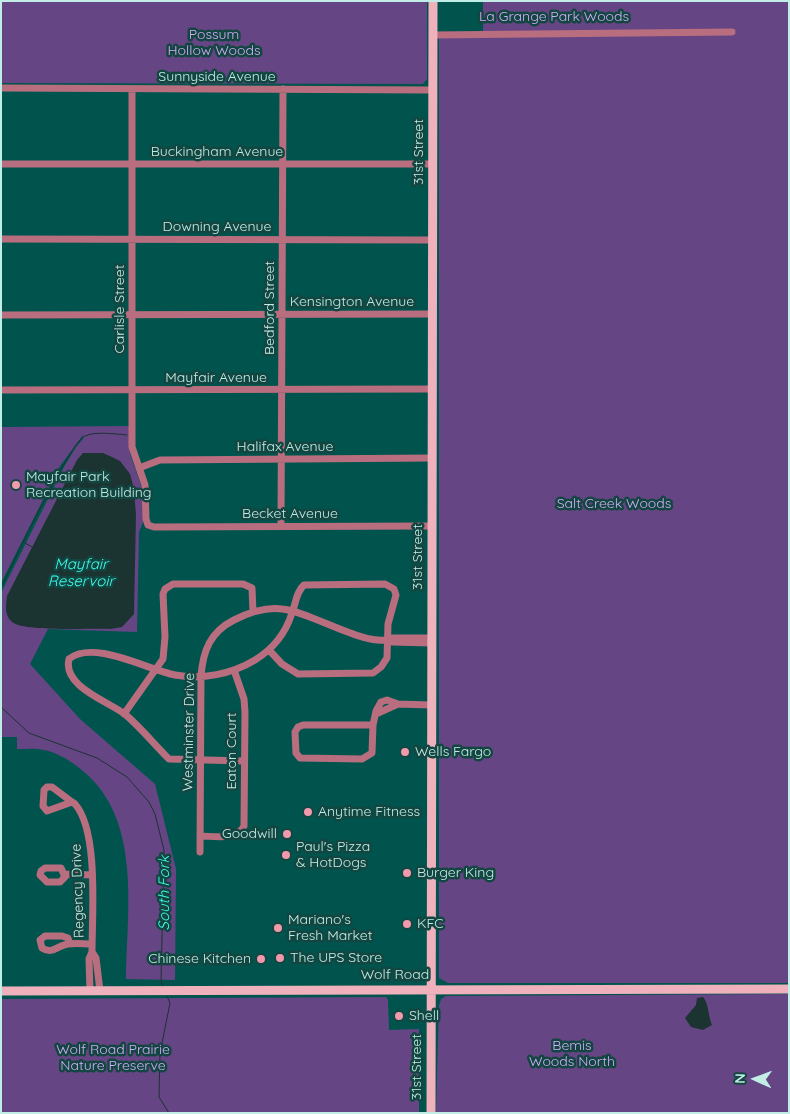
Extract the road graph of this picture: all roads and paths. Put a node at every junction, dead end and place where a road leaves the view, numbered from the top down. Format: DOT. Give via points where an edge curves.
graph roads {
  1 [pos="433,1"];
  2 [pos="732,32"];
  3 [pos="432,35"];
  4 [pos="1,88"];
  5 [pos="132,89"];
  6 [pos="283,89"];
  7 [pos="432,90"];
  8 [pos="1,164"];
  9 [pos="132,164"];
  10 [pos="283,164"];
  11 [pos="432,164"];
  12 [pos="1,239"];
  13 [pos="283,239"];
  14 [pos="132,240"];
  15 [pos="432,240"];
  16 [pos="282,314"];
  17 [pos="432,314"];
  18 [pos="1,315"];
  19 [pos="132,315"];
  20 [pos="432,389"];
  21 [pos="1,390"];
  22 [pos="132,390"];
  23 [pos="282,390"];
  24 [pos="432,458"];
  25 [pos="282,460"];
  26 [pos="139,468"];
  27 [pos="148,525"];
  28 [pos="281,526"];
  29 [pos="431,526"];
  30 [pos="293,611"];
  31 [pos="253,612"];
  32 [pos="387,640"];
  33 [pos="431,640"];
  34 [pos="269,650"];
  35 [pos="157,669"];
  36 [pos="234,670"];
  37 [pos="201,676"];
  38 [pos="431,704"];
  39 [pos="124,714"];
  40 [pos="373,725"];
  41 [pos="201,760"];
  42 [pos="244,761"];
  43 [pos="72,802"];
  44 [pos="200,836"];
  45 [pos="200,852"];
  46 [pos="65,874"];
  47 [pos="92,874"];
  48 [pos="70,944"];
  49 [pos="92,948"];
  50 [pos="431,989"];
  51 [pos="789,989"];
  52 [pos="1,991"];
  53 [pos="90,991"];
  54 [pos="100,991"];
  55 [pos="431,1113"];
  1 -- 3 [label="main road, 31st Street"];
  2 -- 3 [label="street"];
  3 -- 7 [label="main road, 31st Street"];
  4 -- 5 [label="street, Sunnyside Avenue"];
  5 -- 6 [label="street, Sunnyside Avenue"];
  5 -- 9 [label="street, Carlisle Street"];
  6 -- 7 [label="street, Sunnyside Avenue"];
  6 -- 10 [label="street, Bedford Street"];
  7 -- 11 [label="main road, 31st Street"];
  8 -- 9 [label="street, Buckingham Avenue"];
  9 -- 10 [label="street, Buckingham Avenue"];
  9 -- 14 [label="street, Carlisle Street"];
  10 -- 11 [label="street, Buckingham Avenue"];
  10 -- 13 [label="street, Bedford Street"];
  11 -- 15 [label="main road, 31st Street"];
  12 -- 14 [label="street, Downing Avenue"];
  13 -- 14 [label="street, Downing Avenue"];
  13 -- 15 [label="street, Downing Avenue"];
  13 -- 16 [label="street, Bedford Street"];
  14 -- 19 [label="street, Carlisle Street"];
  15 -- 17 [label="main road, 31st Street"];
  16 -- 17 [label="street, Kensington Avenue"];
  16 -- 19 [label="street, Kensington Avenue"];
  16 -- 23 [label="street, Bedford Street"];
  17 -- 20 [label="main road, 31st Street"];
  18 -- 19 [label="street, Kensington Avenue"];
  19 -- 22 [label="street, Carlisle Street"];
  20 -- 23 [label="street, Mayfair Avenue"];
  20 -- 24 [label="main road, 31st Street"];
  21 -- 22 [label="street, Mayfair Avenue"];
  22 -- 23 [label="street, Mayfair Avenue"];
  22 -- 26 [label="street, Carlisle Street" via="132,448"];
  23 -- 25 [label="street, Bedford Street"];
  24 -- 25 [label="street, Halifax Avenue"];
  24 -- 29 [label="main road, 31st Street"];
  25 -- 26 [label="street, Halifax Avenue" via="160,460"];
  25 -- 28 [label="street, Bedford Street"];
  26 -- 27 [label="street, Carlisle Street" via="145,485"];
  27 -- 28 [label="street, Becket Avenue"];
  28 -- 29 [label="street, Becket Avenue"];
  29 -- 33 [label="main road, 31st Street"];
  30 -- 31 [label="street, Westminster Drive" via="272,609"];
  30 -- 32 [label="street, Westminster Drive" via="359,636"];
  30 -- 32 [label="street" via="299,590 304,585 389,584 396,594"];
  30 -- 34 [label="street"];
  31 -- 35 [label="street" via="252,588 243,584 168,586 163,594 164,651"];
  31 -- 37 [label="street, Westminster Drive" via="229,622 209,641 203,656"];
  32 -- 33 [label="street, Westminster Drive"];
  32 -- 34 [label="street" via="386,658 381,667 370,674 298,674"];
  33 -- 38 [label="main road, 31st Street"];
  34 -- 36 [label="street"];
  35 -- 37 [label="street" via="176,675"];
  35 -- 39 [label="street"];
  35 -- 39 [label="street" via="107,653 76,655 69,659 69,671 80,685 99,701"];
  36 -- 37 [label="street"];
  36 -- 42 [label="street, Eaton Court" via="244,699"];
  37 -- 41 [label="street, Westminster Drive"];
  38 -- 40 [label="street" via="382,701"];
  38 -- 50 [label="main road, 31st Street"];
  39 -- 41 [label="street" via="169,759"];
  40 -- 40 [label="street" via="300,725 295,732 296,753 303,758 368,757 373,748"];
  41 -- 42 [label="street"];
  41 -- 44 [label="street, Westminster Drive"];
  42 -- 44 [label="street, Eaton Court" via="244,826 241,832 234,836"];
  43 -- 43 [label="street, Regency Drive" via="45,810 43,793 49,786"];
  43 -- 47 [label="street, Regency Drive" via="78,807 88,835"];
  44 -- 45 [label="street, Westminster Drive"];
  46 -- 47 [label="street"];
  47 -- 49 [label="street, Regency Drive"];
  48 -- 49 [label="street"];
  49 -- 53 [label="street, Regency Drive"];
  49 -- 54 [label="street, Regency Drive"];
  50 -- 51 [label="main road, Wolf Road"];
  50 -- 54 [label="main road, Wolf Road"];
  50 -- 55 [label="main road, 31st Street"];
  52 -- 53 [label="main road, Wolf Road"];
  53 -- 54 [label="main road, Wolf Road"];
}
